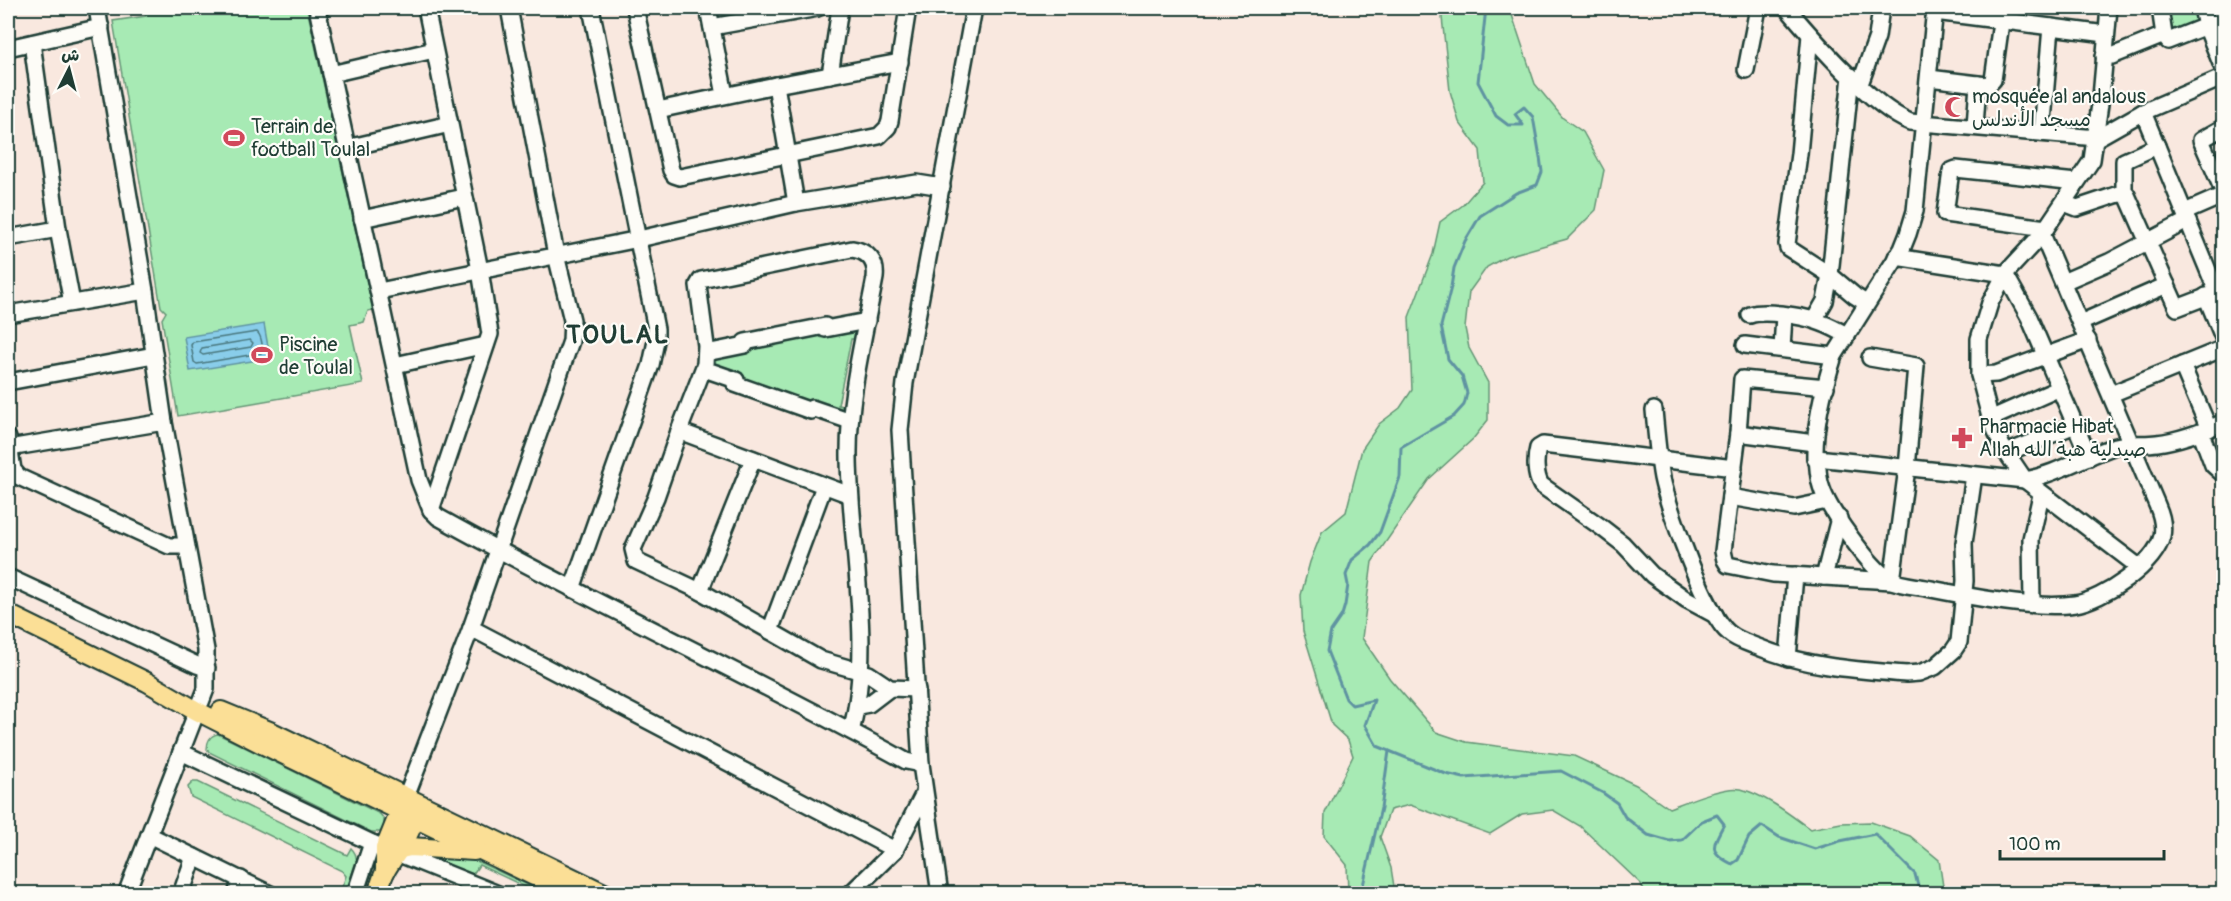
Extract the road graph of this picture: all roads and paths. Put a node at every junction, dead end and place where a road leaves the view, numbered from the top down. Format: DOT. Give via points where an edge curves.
graph roads {
  1 [pos="97,8"];
  2 [pos="317,8"];
  3 [pos="426,8"];
  4 [pos="509,8"];
  5 [pos="591,8"];
  6 [pos="635,8"];
  7 [pos="708,8"];
  8 [pos="818,8"];
  9 [pos="840,8"];
  10 [pos="908,8"];
  11 [pos="974,8"];
  12 [pos="1758,8"];
  13 [pos="1787,8"];
  14 [pos="1881,8"];
  15 [pos="2109,8"];
  16 [pos="2160,8"];
  17 [pos="2202,8"];
  18 [pos="1935,10"];
  19 [pos="2002,14"];
  20 [pos="2223,19"];
  21 [pos="2206,26"];
  22 [pos="100,27"];
  23 [pos="712,27"];
  24 [pos="2051,27"];
  25 [pos="2106,34"];
  26 [pos="2164,34"];
  27 [pos="1810,35"];
  28 [pos="32,43"];
  29 [pos="8,48"];
  30 [pos="434,50"];
  31 [pos="2104,56"];
  32 [pos="900,62"];
  33 [pos="1746,70"];
  34 [pos="331,74"];
  35 [pos="830,75"];
  36 [pos="1929,78"];
  37 [pos="2223,78"];
  38 [pos="1855,80"];
  39 [pos="1978,84"];
  40 [pos="776,85"];
  41 [pos="725,95"];
  42 [pos="658,111"];
  43 [pos="2143,112"];
  44 [pos="1925,122"];
  45 [pos="450,124"];
  46 [pos="1975,126"];
  47 [pos="2223,128"];
  48 [pos="2042,133"];
  49 [pos="2097,138"];
  50 [pos="2157,146"];
  51 [pos="347,148"];
  52 [pos="787,155"];
  53 [pos="2076,182"];
  54 [pos="942,187"];
  55 [pos="2124,193"];
  56 [pos="2223,194"];
  57 [pos="464,197"];
  58 [pos="2064,202"];
  59 [pos="796,203"];
  60 [pos="2186,217"];
  61 [pos="362,219"];
  62 [pos="58,229"];
  63 [pos="2044,231"];
  64 [pos="8,238"];
  65 [pos="639,239"];
  66 [pos="2148,242"];
  67 [pos="556,255"];
  68 [pos="1896,257"];
  69 [pos="480,270"];
  70 [pos="2005,274"];
  71 [pos="1830,275"];
  72 [pos="2063,282"];
  73 [pos="2167,285"];
  74 [pos="145,291"];
  75 [pos="379,291"];
  76 [pos="2216,293"];
  77 [pos="72,303"];
  78 [pos="1866,303"];
  79 [pos="8,314"];
  80 [pos="1750,315"];
  81 [pos="1784,315"];
  82 [pos="1814,320"];
  83 [pos="867,321"];
  84 [pos="2080,323"];
  85 [pos="1847,335"];
  86 [pos="2088,340"];
  87 [pos="2223,340"];
  88 [pos="486,345"];
  89 [pos="1745,345"];
  90 [pos="2223,348"];
  91 [pos="1782,349"];
  92 [pos="706,353"];
  93 [pos="154,355"];
  94 [pos="1834,356"];
  95 [pos="2046,357"];
  96 [pos="1870,358"];
  97 [pos="395,364"];
  98 [pos="2182,365"];
  99 [pos="704,369"];
  100 [pos="1979,375"];
  101 [pos="8,382"];
  102 [pos="1826,387"];
  103 [pos="2060,388"];
  104 [pos="2111,394"];
  105 [pos="1654,410"];
  106 [pos="1992,418"];
  107 [pos="850,421"];
  108 [pos="164,422"];
  109 [pos="2075,425"];
  110 [pos="2211,428"];
  111 [pos="678,431"];
  112 [pos="1738,433"];
  113 [pos="2132,442"];
  114 [pos="8,443"];
  115 [pos="1816,451"];
  116 [pos="2006,453"];
  117 [pos="2089,458"];
  118 [pos="753,459"];
  119 [pos="1659,460"];
  120 [pos="1734,468"];
  121 [pos="1907,468"];
  122 [pos="1974,475"];
  123 [pos="2223,475"];
  124 [pos="2025,480"];
  125 [pos="824,486"];
  126 [pos="850,495"];
  127 [pos="2041,495"];
  128 [pos="1730,497"];
  129 [pos="1827,501"];
  130 [pos="431,510"];
  131 [pos="1839,518"];
  132 [pos="186,546"];
  133 [pos="499,551"];
  134 [pos="2139,567"];
  135 [pos="1795,575"];
  136 [pos="8,577"];
  137 [pos="1824,577"];
  138 [pos="1892,581"];
  139 [pos="572,589"];
  140 [pos="700,591"];
  141 [pos="1963,595"];
  142 [pos="2032,604"];
  143 [pos="8,614"];
  144 [pos="1715,615"];
  145 [pos="471,628"];
  146 [pos="770,631"];
  147 [pos="1788,658"];
  148 [pos="207,668"];
  149 [pos="859,671"];
  150 [pos="890,688"];
  151 [pos="917,689"];
  152 [pos="199,706"];
  153 [pos="858,706"];
  154 [pos="851,731"];
  155 [pos="181,752"];
  156 [pos="921,764"];
  157 [pos="924,793"];
  158 [pos="410,808"];
  159 [pos="148,834"];
  160 [pos="389,849"];
  161 [pos="895,850"];
  162 [pos="485,852"];
  163 [pos="194,857"];
  164 [pos="239,886"];
  165 [pos="126,894"];
  166 [pos="181,894"];
  167 [pos="270,894"];
  168 [pos="355,894"];
  169 [pos="377,894"];
  170 [pos="498,894"];
  171 [pos="571,894"];
  172 [pos="606,894"];
  173 [pos="850,894"];
  174 [pos="940,894"];
  1 -- 22 [label="street"];
  2 -- 34 [label="street"];
  3 -- 30 [label="street"];
  4 -- 67 [label="street"];
  5 -- 65 [label="street"];
  6 -- 42 [label="street"];
  7 -- 23 [label="street"];
  8 -- 23 [label="street"];
  9 -- 35 [label="street"];
  10 -- 32 [label="street"];
  11 -- 54 [label="street"];
  12 -- 33 [label="street"];
  13 -- 27 [label="street"];
  14 -- 38 [label="street" via="1876,37"];
  15 -- 25 [label="street"];
  16 -- 26 [label="street"];
  17 -- 21 [label="street"];
  18 -- 19 [label="street"];
  18 -- 36 [label="street"];
  19 -- 24 [label="street"];
  19 -- 39 [label="street" via="1992,82"];
  20 -- 21 [label="street"];
  21 -- 26 [label="street" via="2168,40"];
  21 -- 37 [label="street"];
  22 -- 28 [label="street"];
  22 -- 74 [label="street"];
  23 -- 41 [label="street"];
  24 -- 25 [label="street"];
  24 -- 48 [label="street"];
  25 -- 31 [label="street"];
  26 -- 31 [label="street"];
  27 -- 38 [label="street"];
  27 -- 71 [label="street" via="1787,244"];
  28 -- 29 [label="street"];
  28 -- 62 [label="street"];
  30 -- 34 [label="street"];
  30 -- 45 [label="street"];
  31 -- 49 [label="street"];
  32 -- 35 [label="street"];
  32 -- 52 [label="street" via="890,121 879,136"];
  34 -- 51 [label="street"];
  35 -- 40 [label="street"];
  36 -- 39 [label="street"];
  36 -- 44 [label="street"];
  37 -- 43 [label="street"];
  38 -- 44 [label="street" via="1894,116"];
  38 -- 71 [label="street"];
  39 -- 46 [label="street"];
  40 -- 41 [label="street"];
  40 -- 52 [label="street"];
  41 -- 42 [label="street"];
  42 -- 52 [label="street" via="674,175 680,177"];
  43 -- 49 [label="street"];
  43 -- 50 [label="street"];
  44 -- 46 [label="street"];
  44 -- 68 [label="street" via="1915,210"];
  45 -- 51 [label="street"];
  45 -- 57 [label="street"];
  46 -- 48 [label="street"];
  47 -- 56 [label="street" via="2200,140"];
  48 -- 49 [label="street"];
  49 -- 53 [label="street" via="2092,160"];
  50 -- 55 [label="street" via="2124,161"];
  50 -- 60 [label="street"];
  51 -- 61 [label="street"];
  52 -- 59 [label="street"];
  53 -- 58 [label="street"];
  53 -- 63 [label="street" via="1952,171 1945,214"];
  54 -- 59 [label="street" via="917,183"];
  54 -- 151 [label="street" via="905,383 900,430"];
  55 -- 58 [label="street" via="2078,208"];
  55 -- 66 [label="street"];
  56 -- 60 [label="street"];
  57 -- 61 [label="street"];
  57 -- 69 [label="street"];
  58 -- 63 [label="street"];
  59 -- 65 [label="street"];
  60 -- 66 [label="street"];
  60 -- 76 [label="street"];
  61 -- 75 [label="street"];
  62 -- 64 [label="street"];
  62 -- 77 [label="street"];
  63 -- 70 [label="street"];
  63 -- 72 [label="street"];
  65 -- 67 [label="street"];
  65 -- 139 [label="street" via="656,341"];
  66 -- 72 [label="street"];
  66 -- 73 [label="street"];
  67 -- 69 [label="street"];
  67 -- 133 [label="street" via="572,321 571,341"];
  68 -- 70 [label="street"];
  68 -- 78 [label="street"];
  69 -- 75 [label="street"];
  69 -- 88 [label="street" via="489,319"];
  70 -- 95 [label="street"];
  70 -- 100 [label="street" via="1990,303 1979,339"];
  71 -- 78 [label="street"];
  71 -- 82 [label="street" via="1825,301"];
  72 -- 84 [label="street"];
  73 -- 76 [label="street" via="2177,308"];
  73 -- 84 [label="street"];
  74 -- 77 [label="street"];
  74 -- 93 [label="street"];
  75 -- 97 [label="street"];
  76 -- 87 [label="street"];
  77 -- 79 [label="street"];
  78 -- 85 [label="street"];
  80 -- 81 [label="street"];
  81 -- 82 [label="street"];
  81 -- 91 [label="street"];
  82 -- 85 [label="street"];
  83 -- 92 [label="street" via="825,326"];
  83 -- 92 [label="street" via="875,266 866,254 848,250 699,282"];
  83 -- 107 [label="street"];
  84 -- 86 [label="street"];
  85 -- 94 [label="street"];
  86 -- 95 [label="street"];
  86 -- 104 [label="street"];
  88 -- 97 [label="street"];
  88 -- 130 [label="street"];
  89 -- 91 [label="street"];
  90 -- 98 [label="street"];
  91 -- 94 [label="street"];
  92 -- 99 [label="street"];
  93 -- 101 [label="street"];
  93 -- 108 [label="street"];
  94 -- 102 [label="street"];
  95 -- 100 [label="street" via="1996,374"];
  95 -- 103 [label="street"];
  96 -- 121 [label="street" via="1917,366"];
  97 -- 130 [label="street" via="419,480"];
  98 -- 104 [label="street"];
  98 -- 110 [label="street"];
  99 -- 107 [label="street" via="736,380 735,384"];
  99 -- 111 [label="street"];
  100 -- 106 [label="street"];
  102 -- 112 [label="street" via="1742,379"];
  102 -- 115 [label="street"];
  103 -- 106 [label="street"];
  103 -- 109 [label="street"];
  104 -- 113 [label="street"];
  105 -- 119 [label="street"];
  106 -- 116 [label="street"];
  107 -- 126 [label="street"];
  108 -- 114 [label="street"];
  108 -- 132 [label="street"];
  109 -- 116 [label="street"];
  109 -- 117 [label="street"];
  110 -- 113 [label="street" via="2186,438"];
  110 -- 123 [label="street" via="2213,465"];
  111 -- 118 [label="street"];
  111 -- 140 [label="street" via="633,549 636,561"];
  112 -- 115 [label="street"];
  112 -- 120 [label="street"];
  113 -- 117 [label="street"];
  113 -- 134 [label="street" via="2162,525 2157,547"];
  114 -- 132 [label="street" via="13,470 19,477 169,546"];
  115 -- 121 [label="street"];
  115 -- 129 [label="street" via="1820,485"];
  116 -- 124 [label="street"];
  117 -- 124 [label="street" via="2044,477"];
  118 -- 125 [label="street"];
  118 -- 140 [label="street"];
  119 -- 120 [label="street"];
  119 -- 144 [label="street" via="1670,508"];
  119 -- 144 [label="street" via="1544,445 1536,455 1541,485 1623,544 1652,575"];
  120 -- 128 [label="street"];
  121 -- 122 [label="street"];
  121 -- 138 [label="street"];
  122 -- 124 [label="street"];
  122 -- 141 [label="street" via="1964,543"];
  124 -- 127 [label="street"];
  125 -- 126 [label="street"];
  125 -- 146 [label="street"];
  126 -- 149 [label="street"];
  127 -- 134 [label="street"];
  127 -- 142 [label="street" via="2031,539"];
  128 -- 129 [label="street" via="1794,508"];
  128 -- 135 [label="street" via="1723,551 1728,565"];
  129 -- 131 [label="street"];
  130 -- 133 [label="street"];
  131 -- 137 [label="street"];
  131 -- 138 [label="street" via="1867,561"];
  132 -- 148 [label="street"];
  133 -- 139 [label="street"];
  133 -- 145 [label="street"];
  134 -- 142 [label="street" via="2093,600 2074,605"];
  135 -- 137 [label="street"];
  135 -- 147 [label="street"];
  136 -- 148 [label="street"];
  137 -- 138 [label="street"];
  138 -- 141 [label="street"];
  139 -- 154 [label="street"];
  140 -- 146 [label="street"];
  141 -- 142 [label="street"];
  141 -- 147 [label="street" via="1956,646 1928,670 1906,674 1826,667"];
  143 -- 152 [label="main road"];
  144 -- 147 [label="street" via="1736,638"];
  145 -- 158 [label="street"];
  145 -- 161 [label="street"];
  146 -- 149 [label="street" via="821,660"];
  148 -- 152 [label="street" via="206,690"];
  149 -- 150 [label="street"];
  149 -- 153 [label="street"];
  150 -- 151 [label="street"];
  150 -- 153 [label="street" via="869,704"];
  151 -- 156 [label="street"];
  152 -- 155 [label="street"];
  152 -- 158 [label="main road" via="272,732"];
  153 -- 154 [label="street"];
  154 -- 156 [label="street" via="906,761"];
  155 -- 159 [label="street"];
  155 -- 160 [label="street"];
  156 -- 157 [label="street"];
  157 -- 161 [label="street"];
  157 -- 174 [label="street"];
  158 -- 160 [label="main road"];
  158 -- 162 [label="main road"];
  158 -- 172 [label="main road"];
  159 -- 163 [label="street"];
  159 -- 165 [label="street"];
  160 -- 162 [label="main road"];
  160 -- 168 [label="street"];
  160 -- 169 [label="main road"];
  160 -- 170 [label="street"];
  161 -- 173 [label="street"];
  162 -- 171 [label="main road"];
  163 -- 164 [label="street"];
  163 -- 166 [label="street"];
  164 -- 167 [label="street"];
}
